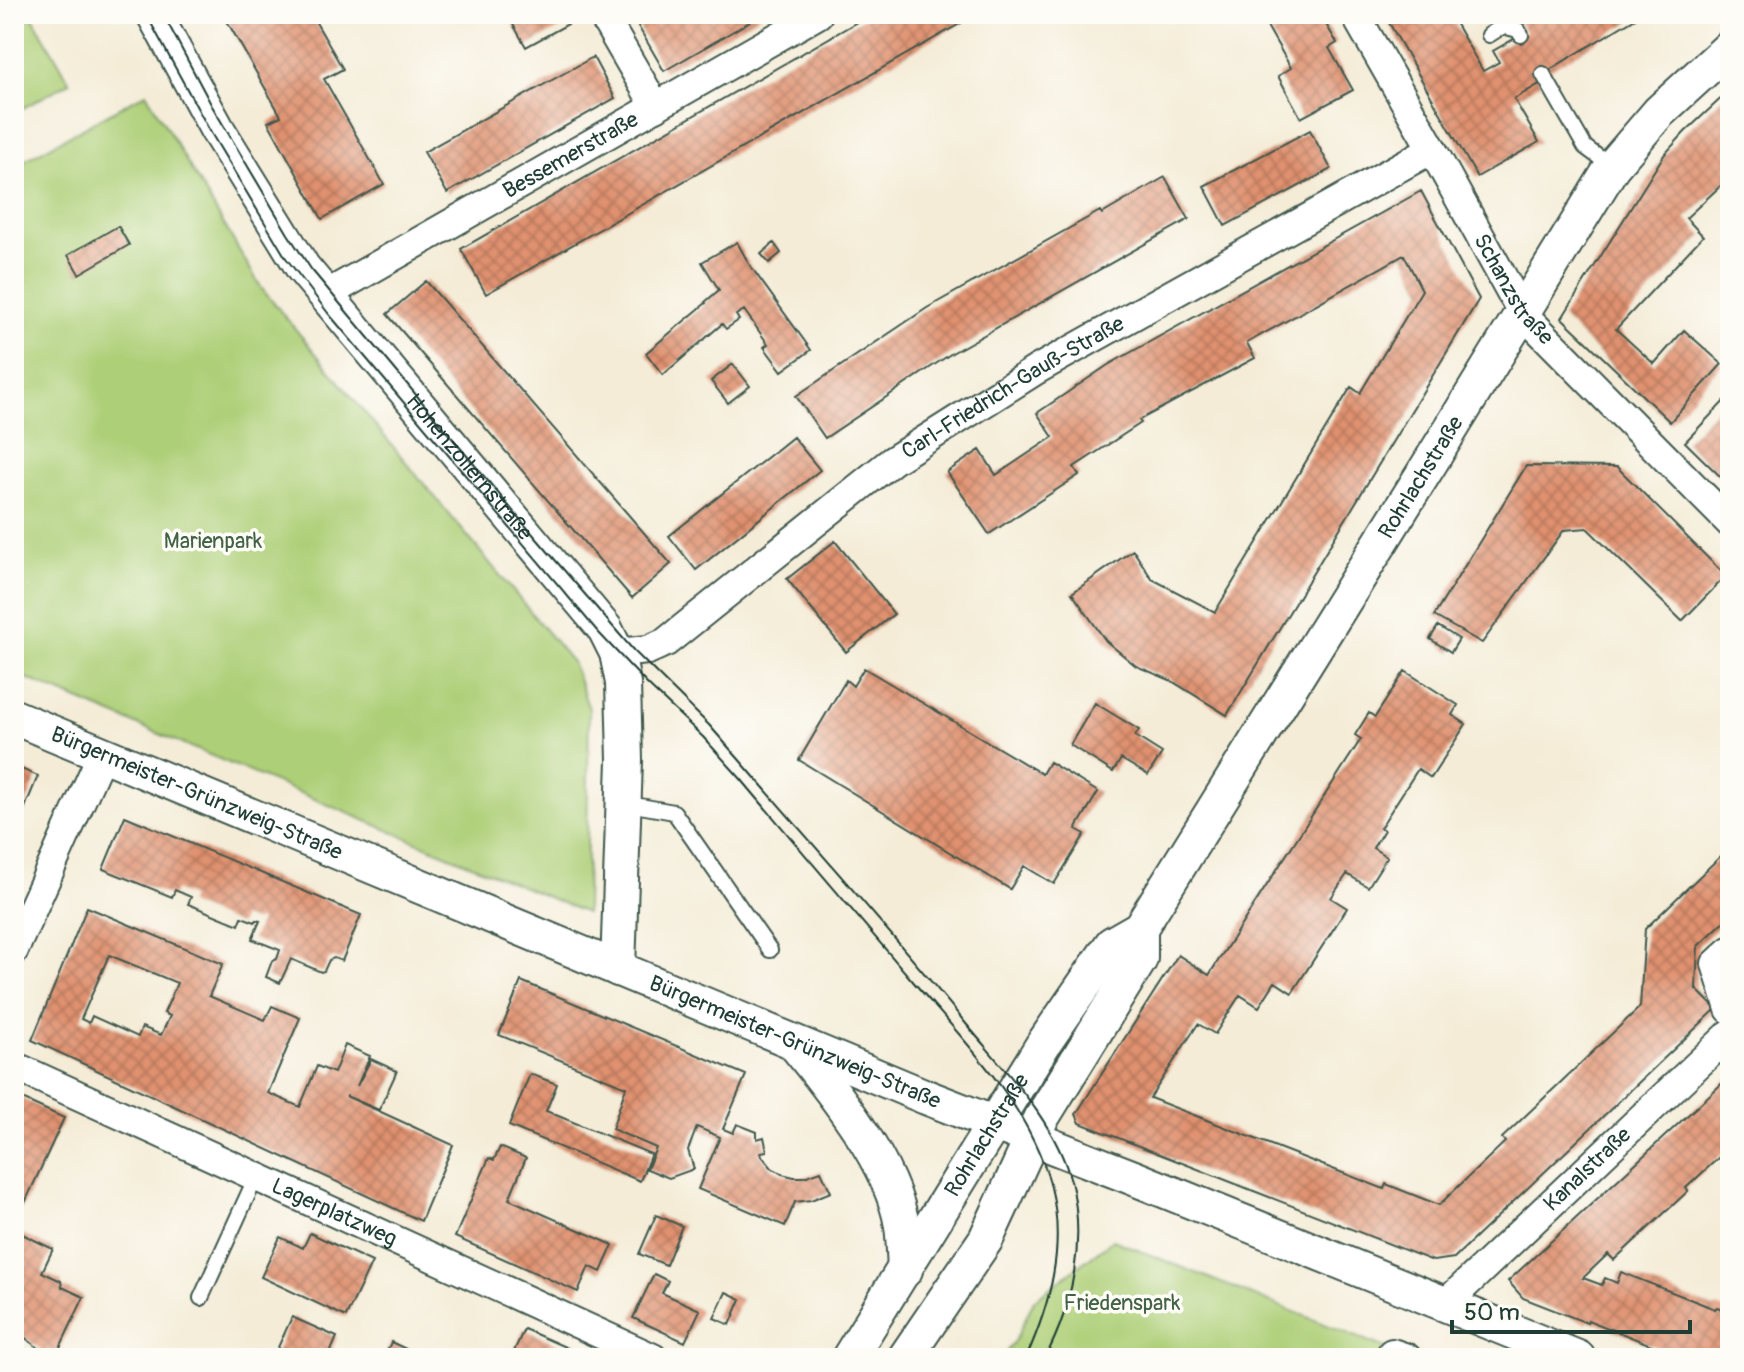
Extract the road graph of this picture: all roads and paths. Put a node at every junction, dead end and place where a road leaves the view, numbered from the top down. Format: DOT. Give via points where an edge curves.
graph roads {
  1 [pos="154,14"];
  2 [pos="602,14"];
  3 [pos="818,14"];
  4 [pos="1355,14"];
  5 [pos="1489,35"];
  6 [pos="1521,35"];
  7 [pos="1730,47"];
  8 [pos="1543,74"];
  9 [pos="656,107"];
  10 [pos="1432,149"];
  11 [pos="1612,167"];
  12 [pos="324,296"];
  13 [pos="1523,314"];
  14 [pos="1730,523"];
  15 [pos="617,653"];
  16 [pos="14,717"];
  17 [pos="102,754"];
  18 [pos="623,803"];
  19 [pos="1140,928"];
  20 [pos="14,950"];
  21 [pos="770,950"];
  22 [pos="1730,951"];
  23 [pos="618,969"];
  24 [pos="1730,1009"];
  25 [pos="1730,1034"];
  26 [pos="792,1041"];
  27 [pos="14,1066"];
  28 [pos="994,1124"];
  29 [pos="1032,1139"];
  30 [pos="256,1177"];
  31 [pos="905,1270"];
  32 [pos="201,1298"];
  33 [pos="1445,1304"];
  34 [pos="653,1358"];
  35 [pos="849,1358"];
  36 [pos="905,1358"];
  37 [pos="1578,1358"];
  1 -- 12 [label="street, Hohenzollernstraße" via="270,218"];
  2 -- 9 [label="street"];
  3 -- 9 [label="street, Bessemerstraße"];
  4 -- 10 [label="street, Schanzstraße"];
  5 -- 6 [label="lane" via="1503,26"];
  7 -- 11 [label="street, Rohrlachstraße" via="1659,112"];
  8 -- 11 [label="lane" via="1585,147"];
  9 -- 12 [label="street, Bessemerstraße"];
  10 -- 13 [label="street, Schanzstraße"];
  10 -- 15 [label="street, Carl-Friedrich-Gauß-Straße" via="1036,370 892,461 666,642"];
  11 -- 13 [label="street, Rohrlachstraße"];
  12 -- 15 [label="street, Hohenzollernstraße" via="605,629"];
  13 -- 14 [label="street, Schanzstraße"];
  13 -- 19 [label="street, Rohrlachstraße"];
  15 -- 18 [label="street, Hohenzollernstraße" via="623,683"];
  16 -- 17 [label="street, Bürgermeister-Grünzweig-Straße"];
  17 -- 20 [label="street"];
  17 -- 23 [label="street, Bürgermeister-Grünzweig-Straße"];
  18 -- 21 [label="lane" via="674,812"];
  18 -- 23 [label="street, Hohenzollernstraße"];
  19 -- 28 [label="street, Rohrlachstraße" via="1112,944"];
  19 -- 29 [label="street, Rohrlachstraße" via="1140,959"];
  22 -- 24 [label="street" via="1716,964"];
  23 -- 26 [label="street, Bürgermeister-Grünzweig-Straße"];
  25 -- 33 [label="street, Kanalstraße"];
  26 -- 28 [label="street, Bürgermeister-Grünzweig-Straße"];
  26 -- 31 [label="street" via="847,1112 888,1183 901,1224"];
  27 -- 30 [label="street, Lagerplatzweg"];
  28 -- 29 [label="street, Bürgermeister-Grünzweig-Straße"];
  28 -- 31 [label="street, Rohrlachstraße"];
  29 -- 33 [label="street, Bürgermeister-Grünzweig-Straße"];
  29 -- 36 [label="street, Rohrlachstraße" via="993,1226"];
  30 -- 32 [label="lane"];
  30 -- 34 [label="street, Lagerplatzweg"];
  31 -- 35 [label="street, Rohrlachstraße"];
  33 -- 37 [label="street, Bürgermeister-Grünzweig-Straße"];
}
